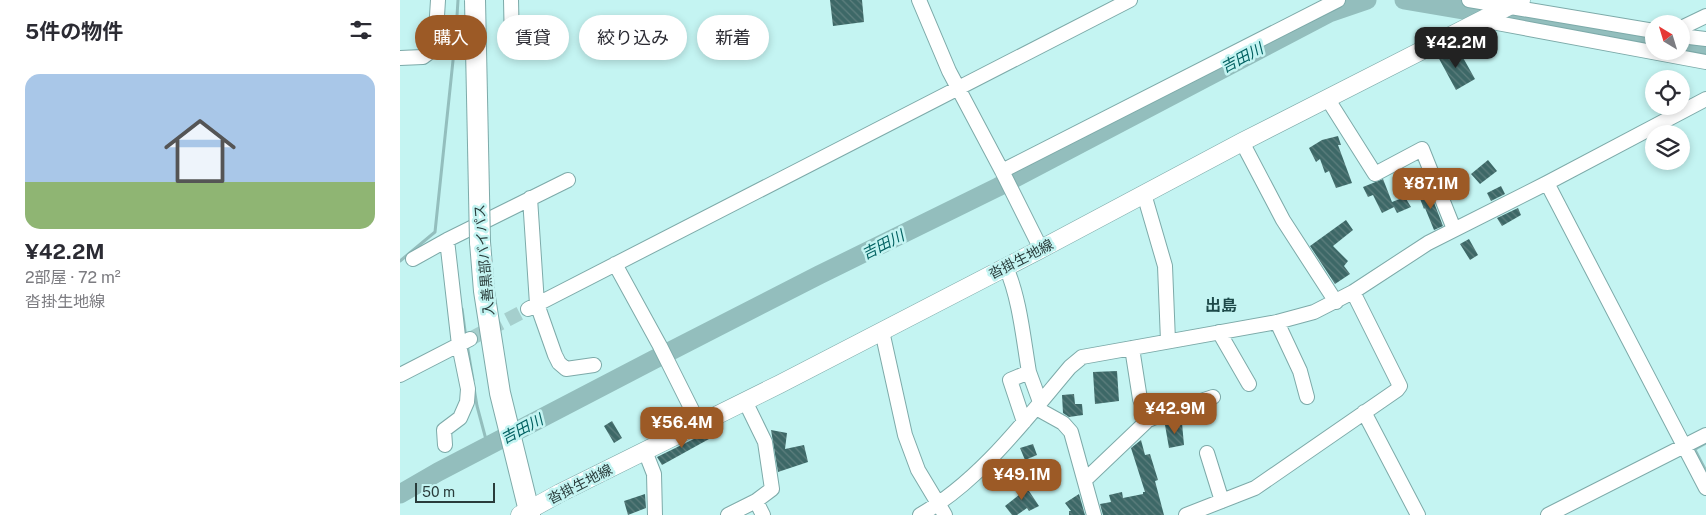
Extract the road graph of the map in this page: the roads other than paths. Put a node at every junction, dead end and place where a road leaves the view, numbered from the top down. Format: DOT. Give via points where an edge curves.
graph roads {
  1 [pos="438,0"];
  2 [pos="475,0"];
  3 [pos="511,0"];
  4 [pos="919,0"];
  5 [pos="1130,0"];
  6 [pos="1338,0"];
  7 [pos="1469,0"];
  8 [pos="1511,5"];
  9 [pos="511,15"];
  10 [pos="1706,16"];
  11 [pos="1481,20"];
  12 [pos="1690,24"];
  13 [pos="1645,29"];
  14 [pos="1690,37"];
  15 [pos="1706,39"];
  16 [pos="400,58"];
  17 [pos="1706,62"];
  18 [pos="958,88"];
  19 [pos="1327,98"];
  20 [pos="1706,99"];
  21 [pos="1242,142"];
  22 [pos="1002,172"];
  23 [pos="568,180"];
  24 [pos="1547,183"];
  25 [pos="1144,194"];
  26 [pos="530,198"];
  27 [pos="1454,229"];
  28 [pos="447,240"];
  29 [pos="1041,249"];
  30 [pos="413,259"];
  31 [pos="616,264"];
  32 [pos="1006,267"];
  33 [pos="1352,292"];
  34 [pos="1336,302"];
  35 [pos="532,306"];
  36 [pos="1277,322"];
  37 [pos="882,331"];
  38 [pos="1219,332"];
  39 [pos="1168,341"];
  40 [pos="464,342"];
  41 [pos="1132,348"];
  42 [pos="594,365"];
  43 [pos="1029,372"];
  44 [pos="400,375"];
  45 [pos="1248,384"];
  46 [pos="1213,397"];
  47 [pos="1307,397"];
  48 [pos="745,401"];
  49 [pos="1038,405"];
  50 [pos="1364,412"];
  51 [pos="1148,420"];
  52 [pos="1024,422"];
  53 [pos="698,424"];
  54 [pos="1706,435"];
  55 [pos="444,445"];
  56 [pos="1684,446"];
  57 [pos="645,451"];
  58 [pos="1207,453"];
  59 [pos="1085,480"];
  60 [pos="1706,488"];
  61 [pos="756,501"];
  62 [pos="1222,501"];
  63 [pos="942,510"];
  64 [pos="526,513"];
  65 [pos="655,515"];
  66 [pos="728,515"];
  67 [pos="763,515"];
  68 [pos="920,515"];
  69 [pos="1094,515"];
  70 [pos="1186,515"];
  71 [pos="1418,515"];
  72 [pos="1548,515"];
  1 -- 16 [label="street" via="435,48 423,58"];
  2 -- 64 [label="highway, 入善黒部バイパス, bridge" via="484,291 500,393"];
  3 -- 9 [label="street"];
  4 -- 18 [label="street"];
  5 -- 18 [label="street"];
  6 -- 22 [label="street"];
  7 -- 8 [label="street"];
  8 -- 11 [label="main road, 沓掛生地線"];
  8 -- 13 [label="street"];
  10 -- 12 [label="street"];
  11 -- 17 [label="street"];
  11 -- 19 [label="main road, 沓掛生地線"];
  14 -- 15 [label="street"];
  18 -- 22 [label="street"];
  18 -- 31 [label="street"];
  19 -- 21 [label="main road, 沓掛生地線"];
  19 -- 27 [label="street" via="1375,174 1422,148"];
  20 -- 24 [label="street"];
  21 -- 25 [label="main road, 沓掛生地線"];
  21 -- 34 [label="street" via="1283,220"];
  22 -- 29 [label="street"];
  23 -- 26 [label="street"];
  24 -- 27 [label="street"];
  24 -- 56 [label="street"];
  25 -- 29 [label="main road, 沓掛生地線"];
  25 -- 39 [label="street" via="1164,266"];
  26 -- 28 [label="street"];
  26 -- 35 [label="street"];
  27 -- 33 [label="street" via="1428,242"];
  28 -- 30 [label="street"];
  28 -- 40 [label="street"];
  29 -- 32 [label="main road, 沓掛生地線"];
  31 -- 35 [label="street"];
  31 -- 53 [label="street"];
  32 -- 37 [label="main road, 沓掛生地線"];
  32 -- 43 [label="street" via="1019,312"];
  33 -- 34 [label="street"];
  33 -- 50 [label="street" via="1400,386"];
  34 -- 36 [label="street"];
  35 -- 42 [label="street" via="559,363 566,369"];
  36 -- 38 [label="street"];
  36 -- 47 [label="street" via="1300,371"];
  37 -- 48 [label="main road, 沓掛生地線"];
  37 -- 63 [label="street" via="905,435 918,470"];
  38 -- 39 [label="street"];
  38 -- 45 [label="street"];
  39 -- 41 [label="street"];
  40 -- 44 [label="street"];
  40 -- 55 [label="street" via="467,402 460,418 444,430"];
  41 -- 49 [label="street" via="1082,357"];
  41 -- 51 [label="street" via="1140,399"];
  43 -- 49 [label="street"];
  43 -- 52 [label="street" via="1010,380"];
  46 -- 51 [label="street"];
  48 -- 53 [label="main road, 沓掛生地線"];
  48 -- 61 [label="street" via="765,442 772,489"];
  49 -- 52 [label="street"];
  49 -- 59 [label="street" via="1071,432"];
  50 -- 62 [label="street" via="1255,488"];
  50 -- 71 [label="street"];
  51 -- 59 [label="street"];
  52 -- 63 [label="street"];
  53 -- 57 [label="main road, 沓掛生地線"];
  54 -- 56 [label="street"];
  56 -- 60 [label="street"];
  56 -- 72 [label="street"];
  57 -- 64 [label="main road, 沓掛生地線"];
  57 -- 65 [label="street" via="654,474"];
  58 -- 62 [label="street"];
  59 -- 69 [label="street"];
  61 -- 66 [label="street"];
  61 -- 67 [label="street"];
  62 -- 70 [label="street"];
  63 -- 68 [label="street"];
}
